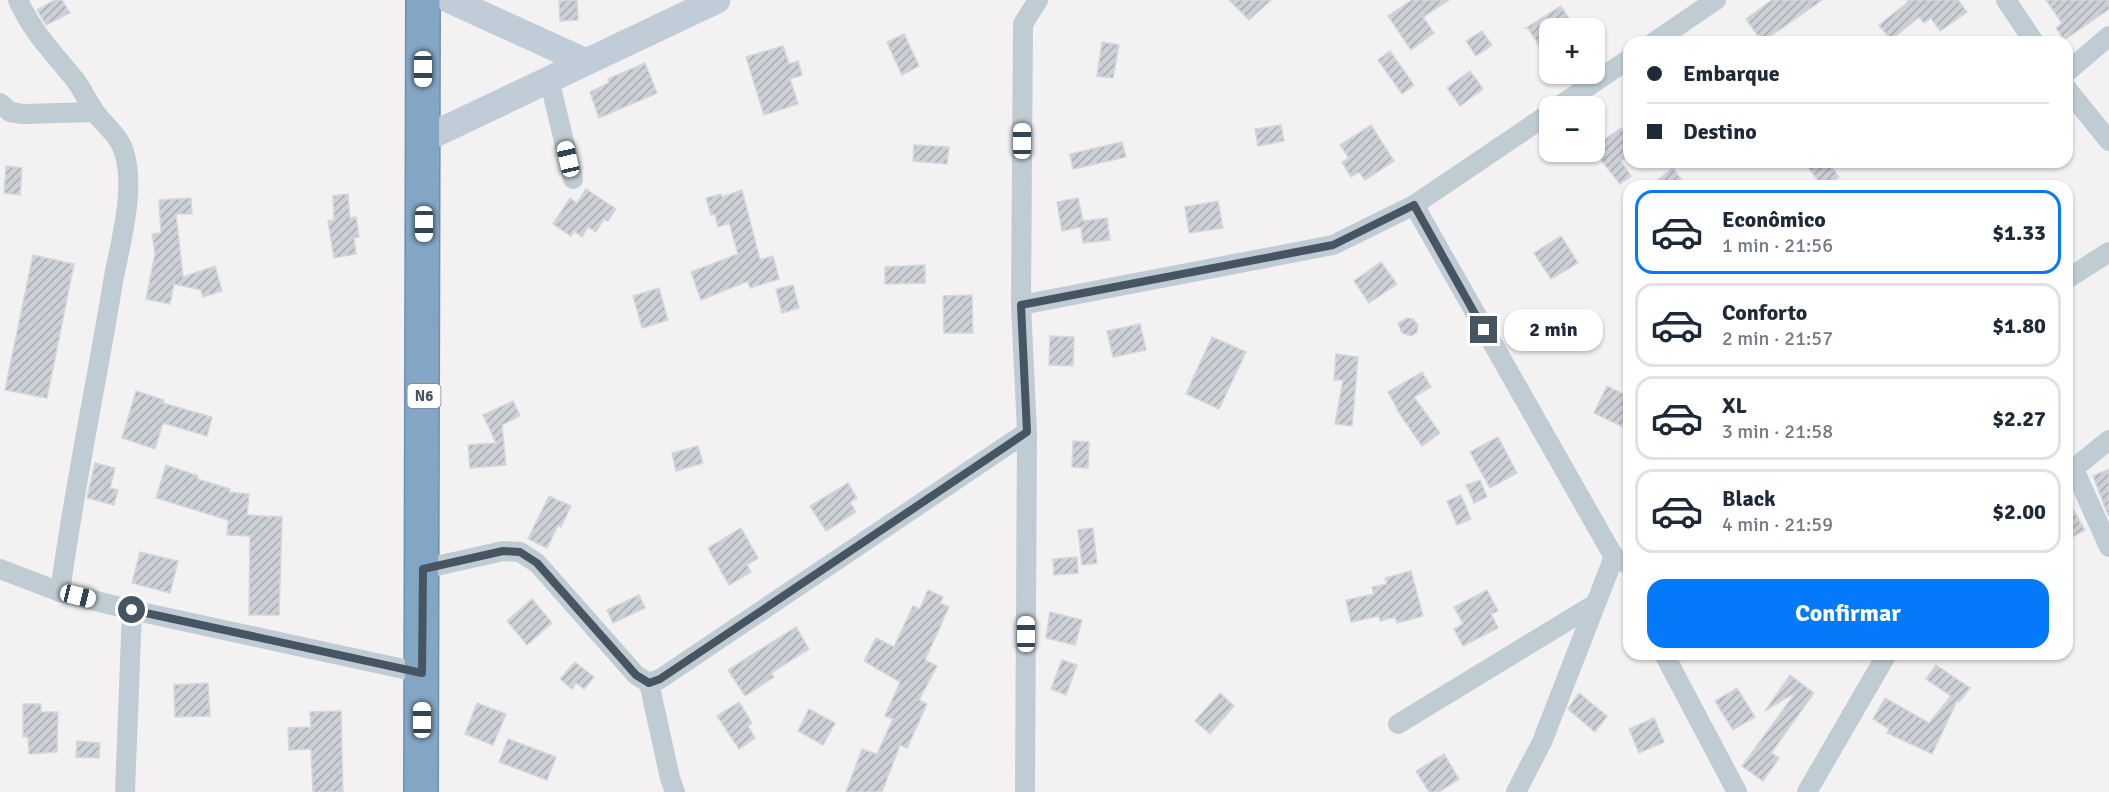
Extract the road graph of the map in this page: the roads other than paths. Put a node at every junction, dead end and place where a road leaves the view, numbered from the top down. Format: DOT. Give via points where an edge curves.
graph roads {
  1 [pos="18,0"];
  2 [pos="423,0"];
  3 [pos="450,0"];
  4 [pos="717,0"];
  5 [pos="1038,0"];
  6 [pos="1716,0"];
  7 [pos="2006,0"];
  8 [pos="1663,36"];
  9 [pos="2030,36"];
  10 [pos="2109,36"];
  11 [pos="586,62"];
  12 [pos="1623,63"];
  13 [pos="2073,67"];
  14 [pos="549,79"];
  15 [pos="1574,96"];
  16 [pos="2073,96"];
  17 [pos="0,103"];
  18 [pos="95,112"];
  19 [pos="1539,120"];
  20 [pos="424,139"];
  21 [pos="2109,141"];
  22 [pos="573,178"];
  23 [pos="1414,205"];
  24 [pos="2109,252"];
  25 [pos="2073,275"];
  26 [pos="1021,305"];
  27 [pos="1027,432"];
  28 [pos="2109,440"];
  29 [pos="2073,470"];
  30 [pos="2073,476"];
  31 [pos="2109,547"];
  32 [pos="1621,561"];
  33 [pos="0,569"];
  34 [pos="423,569"];
  35 [pos="60,592"];
  36 [pos="1596,604"];
  37 [pos="132,610"];
  38 [pos="1667,660"];
  39 [pos="1884,660"];
  40 [pos="422,673"];
  41 [pos="649,683"];
  42 [pos="1398,724"];
  43 [pos="125,792"];
  44 [pos="422,792"];
  45 [pos="675,792"];
  46 [pos="1024,792"];
  47 [pos="1516,792"];
  48 [pos="1737,792"];
  49 [pos="1807,792"];
  1 -- 18 [label="street" via="35,33 81,88"];
  2 -- 20 [label="highway, N6"];
  3 -- 11 [label="street"];
  4 -- 11 [label="street"];
  5 -- 26 [label="street" via="1023,24"];
  6 -- 8 [label="street"];
  7 -- 9 [label="street"];
  10 -- 13 [label="street"];
  11 -- 14 [label="street"];
  12 -- 15 [label="street"];
  14 -- 20 [label="street"];
  14 -- 22 [label="street"];
  16 -- 21 [label="street"];
  17 -- 18 [label="street" via="10,112 23,114"];
  18 -- 35 [label="street" via="115,134 129,169"];
  19 -- 23 [label="street"];
  20 -- 34 [label="highway, N6"];
  23 -- 26 [label="street" via="1333,245"];
  23 -- 32 [label="street"];
  24 -- 25 [label="street"];
  26 -- 27 [label="street"];
  27 -- 41 [label="street"];
  27 -- 46 [label="street"];
  28 -- 29 [label="street"];
  30 -- 31 [label="street"];
  32 -- 36 [label="street"];
  33 -- 35 [label="street"];
  34 -- 40 [label="highway, N6"];
  34 -- 41 [label="street" via="503,551 520,552 537,563 636,675"];
  35 -- 37 [label="street"];
  36 -- 42 [label="street"];
  36 -- 47 [label="street" via="1542,742"];
  37 -- 40 [label="street"];
  37 -- 43 [label="street"];
  38 -- 48 [label="street"];
  39 -- 49 [label="street"];
  40 -- 44 [label="highway, N6"];
  41 -- 45 [label="street"];
}
